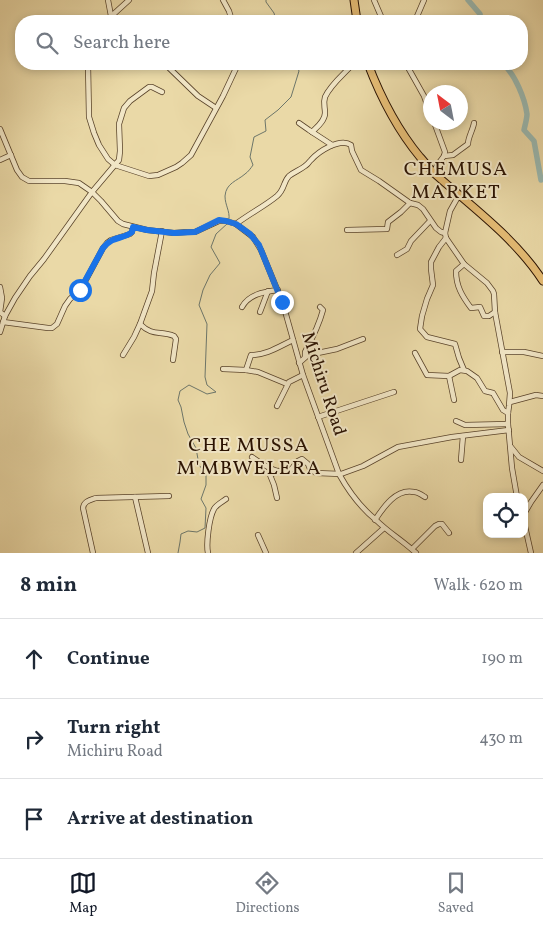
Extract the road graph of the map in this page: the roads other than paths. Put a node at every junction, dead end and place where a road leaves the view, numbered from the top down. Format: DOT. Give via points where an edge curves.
graph roads {
  1 [pos="108,0"];
  2 [pos="128,0"];
  3 [pos="223,0"];
  4 [pos="354,0"];
  5 [pos="374,0"];
  6 [pos="424,0"];
  7 [pos="111,15"];
  8 [pos="112,15"];
  9 [pos="230,15"];
  10 [pos="356,15"];
  11 [pos="381,15"];
  12 [pos="418,15"];
  13 [pos="88,70"];
  14 [pos="171,70"];
  15 [pos="235,70"];
  16 [pos="347,70"];
  17 [pos="370,70"];
  18 [pos="410,70"];
  19 [pos="162,92"];
  20 [pos="423,94"];
  21 [pos="216,108"];
  22 [pos="300,122"];
  23 [pos="474,123"];
  24 [pos="0,130"];
  25 [pos="437,130"];
  26 [pos="312,132"];
  27 [pos="332,145"];
  28 [pos="11,155"];
  29 [pos="444,156"];
  30 [pos="0,160"];
  31 [pos="115,165"];
  32 [pos="433,173"];
  33 [pos="92,192"];
  34 [pos="459,195"];
  35 [pos="410,203"];
  36 [pos="430,221"];
  37 [pos="236,224"];
  38 [pos="133,227"];
  39 [pos="347,230"];
  40 [pos="162,232"];
  41 [pos="446,236"];
  42 [pos="397,255"];
  43 [pos="464,264"];
  44 [pos="543,281"];
  45 [pos="0,286"];
  46 [pos="278,290"];
  47 [pos="268,291"];
  48 [pos="242,307"];
  49 [pos="320,307"];
  50 [pos="0,312"];
  51 [pos="260,312"];
  52 [pos="495,312"];
  53 [pos="5,316"];
  54 [pos="3,322"];
  55 [pos="140,324"];
  56 [pos="0,332"];
  57 [pos="363,339"];
  58 [pos="293,340"];
  59 [pos="502,352"];
  60 [pos="415,353"];
  61 [pos="123,355"];
  62 [pos="543,356"];
  63 [pos="305,357"];
  64 [pos="173,360"];
  65 [pos="300,363"];
  66 [pos="223,369"];
  67 [pos="246,370"];
  68 [pos="464,370"];
  69 [pos="303,375"];
  70 [pos="449,376"];
  71 [pos="288,384"];
  72 [pos="394,392"];
  73 [pos="543,396"];
  74 [pos="454,400"];
  75 [pos="510,402"];
  76 [pos="277,406"];
  77 [pos="508,413"];
  78 [pos="318,417"];
  79 [pos="456,420"];
  80 [pos="508,424"];
  81 [pos="509,430"];
  82 [pos="464,436"];
  83 [pos="510,446"];
  84 [pos="252,457"];
  85 [pos="461,460"];
  86 [pos="278,471"];
  87 [pos="543,471"];
  88 [pos="339,474"];
  89 [pos="543,485"];
  90 [pos="516,493"];
  91 [pos="169,496"];
  92 [pos="135,497"];
  93 [pos="425,497"];
  94 [pos="277,498"];
  95 [pos="226,499"];
  96 [pos="528,507"];
  97 [pos="375,520"];
  98 [pos="384,528"];
  99 [pos="449,532"];
  100 [pos="258,535"];
  101 [pos="528,538"];
  102 [pos="414,551"];
  103 [pos="93,553"];
  104 [pos="148,553"];
  105 [pos="208,553"];
  106 [pos="266,553"];
  107 [pos="356,553"];
  108 [pos="531,553"];
  1 -- 7 [label="street"];
  2 -- 8 [label="street"];
  3 -- 9 [label="street"];
  4 -- 10 [label="highway"];
  5 -- 11 [label="street"];
  6 -- 12 [label="street"];
  13 -- 31 [label="street" via="91,126 104,153"];
  14 -- 21 [label="street"];
  15 -- 21 [label="street"];
  16 -- 26 [label="street" via="326,95 325,113"];
  17 -- 32 [label="highway" via="394,121"];
  18 -- 20 [label="street"];
  19 -- 31 [label="street" via="149,87 124,108 119,124 120,156"];
  21 -- 31 [label="street" via="191,155 182,163 149,176"];
  22 -- 26 [label="street"];
  23 -- 29 [label="street" via="468,144 453,155"];
  24 -- 28 [label="street"];
  25 -- 29 [label="street"];
  26 -- 27 [label="street"];
  27 -- 35 [label="street" via="350,143 361,170"];
  27 -- 37 [label="street" via="290,176 279,194"];
  28 -- 30 [label="street"];
  28 -- 33 [label="street" via="19,173 29,181 72,182"];
  29 -- 32 [label="street"];
  31 -- 33 [label="street"];
  32 -- 34 [label="highway"];
  33 -- 38 [label="street" via="118,221"];
  33 -- 53 [label="street" via="30,276"];
  34 -- 41 [label="street" via="450,211"];
  34 -- 44 [label="highway" via="517,247"];
  35 -- 36 [label="street" via="420,207"];
  35 -- 39 [label="street" via="388,222 387,229"];
  36 -- 41 [label="street"];
  36 -- 42 [label="street" via="407,249"];
  37 -- 40 [label="street" via="222,220 191,232"];
  37 -- 46 [label="street, Michiru Road" via="259,245"];
  38 -- 40 [label="street"];
  38 -- 54 [label="street" via="132,233 111,240 104,247 81,289 68,302 54,327"];
  40 -- 55 [label="street" via="152,291"];
  41 -- 43 [label="street"];
  41 -- 68 [label="street" via="431,262 432,285 420,329 427,338 455,344"];
  43 -- 52 [label="street" via="492,290"];
  43 -- 52 [label="street" via="456,271 462,295 471,308 480,307 484,316"];
  45 -- 50 [label="street"];
  46 -- 47 [label="street"];
  46 -- 58 [label="street, Michiru Road"];
  47 -- 48 [label="street" via="251,297"];
  47 -- 51 [label="street"];
  49 -- 63 [label="street" via="322,315"];
  50 -- 53 [label="street"];
  52 -- 59 [label="street"];
  53 -- 54 [label="street"];
  54 -- 56 [label="street"];
  55 -- 61 [label="street"];
  55 -- 64 [label="street" via="150,332 174,336"];
  57 -- 63 [label="street"];
  58 -- 65 [label="street, Michiru Road"];
  58 -- 67 [label="street" via="273,351 251,355"];
  59 -- 62 [label="street"];
  59 -- 75 [label="street"];
  60 -- 70 [label="street" via="427,375"];
  63 -- 65 [label="street"];
  65 -- 69 [label="street, Michiru Road"];
  66 -- 67 [label="street"];
  67 -- 71 [label="street"];
  68 -- 70 [label="street"];
  68 -- 77 [label="street" via="475,376 485,391 493,393"];
  69 -- 71 [label="street"];
  69 -- 78 [label="street, Michiru Road"];
  70 -- 74 [label="street"];
  71 -- 76 [label="street"];
  72 -- 78 [label="street"];
  73 -- 75 [label="street"];
  75 -- 77 [label="street"];
  77 -- 80 [label="street"];
  78 -- 88 [label="street, Michiru Road"];
  79 -- 80 [label="street" via="464,425"];
  80 -- 81 [label="street"];
  81 -- 82 [label="street"];
  81 -- 83 [label="street"];
  82 -- 85 [label="street"];
  82 -- 88 [label="street" via="398,447 363,466"];
  83 -- 87 [label="street" via="519,458"];
  83 -- 90 [label="street"];
  84 -- 86 [label="street"];
  86 -- 88 [label="street" via="289,472 302,459 316,474"];
  86 -- 94 [label="street" via="270,475"];
  88 -- 97 [label="street, Michiru Road" via="353,497"];
  89 -- 96 [label="street"];
  91 -- 92 [label="street"];
  92 -- 103 [label="street" via="96,498 84,504"];
  92 -- 104 [label="street"];
  93 -- 97 [label="street" via="413,491 399,494 383,507"];
  95 -- 105 [label="street" via="214,509"];
  97 -- 98 [label="street, Michiru Road"];
  98 -- 102 [label="street, Michiru Road"];
  98 -- 107 [label="street"];
  99 -- 102 [label="street" via="442,524 435,526"];
  100 -- 106 [label="street"];
  101 -- 108 [label="street"];
}
